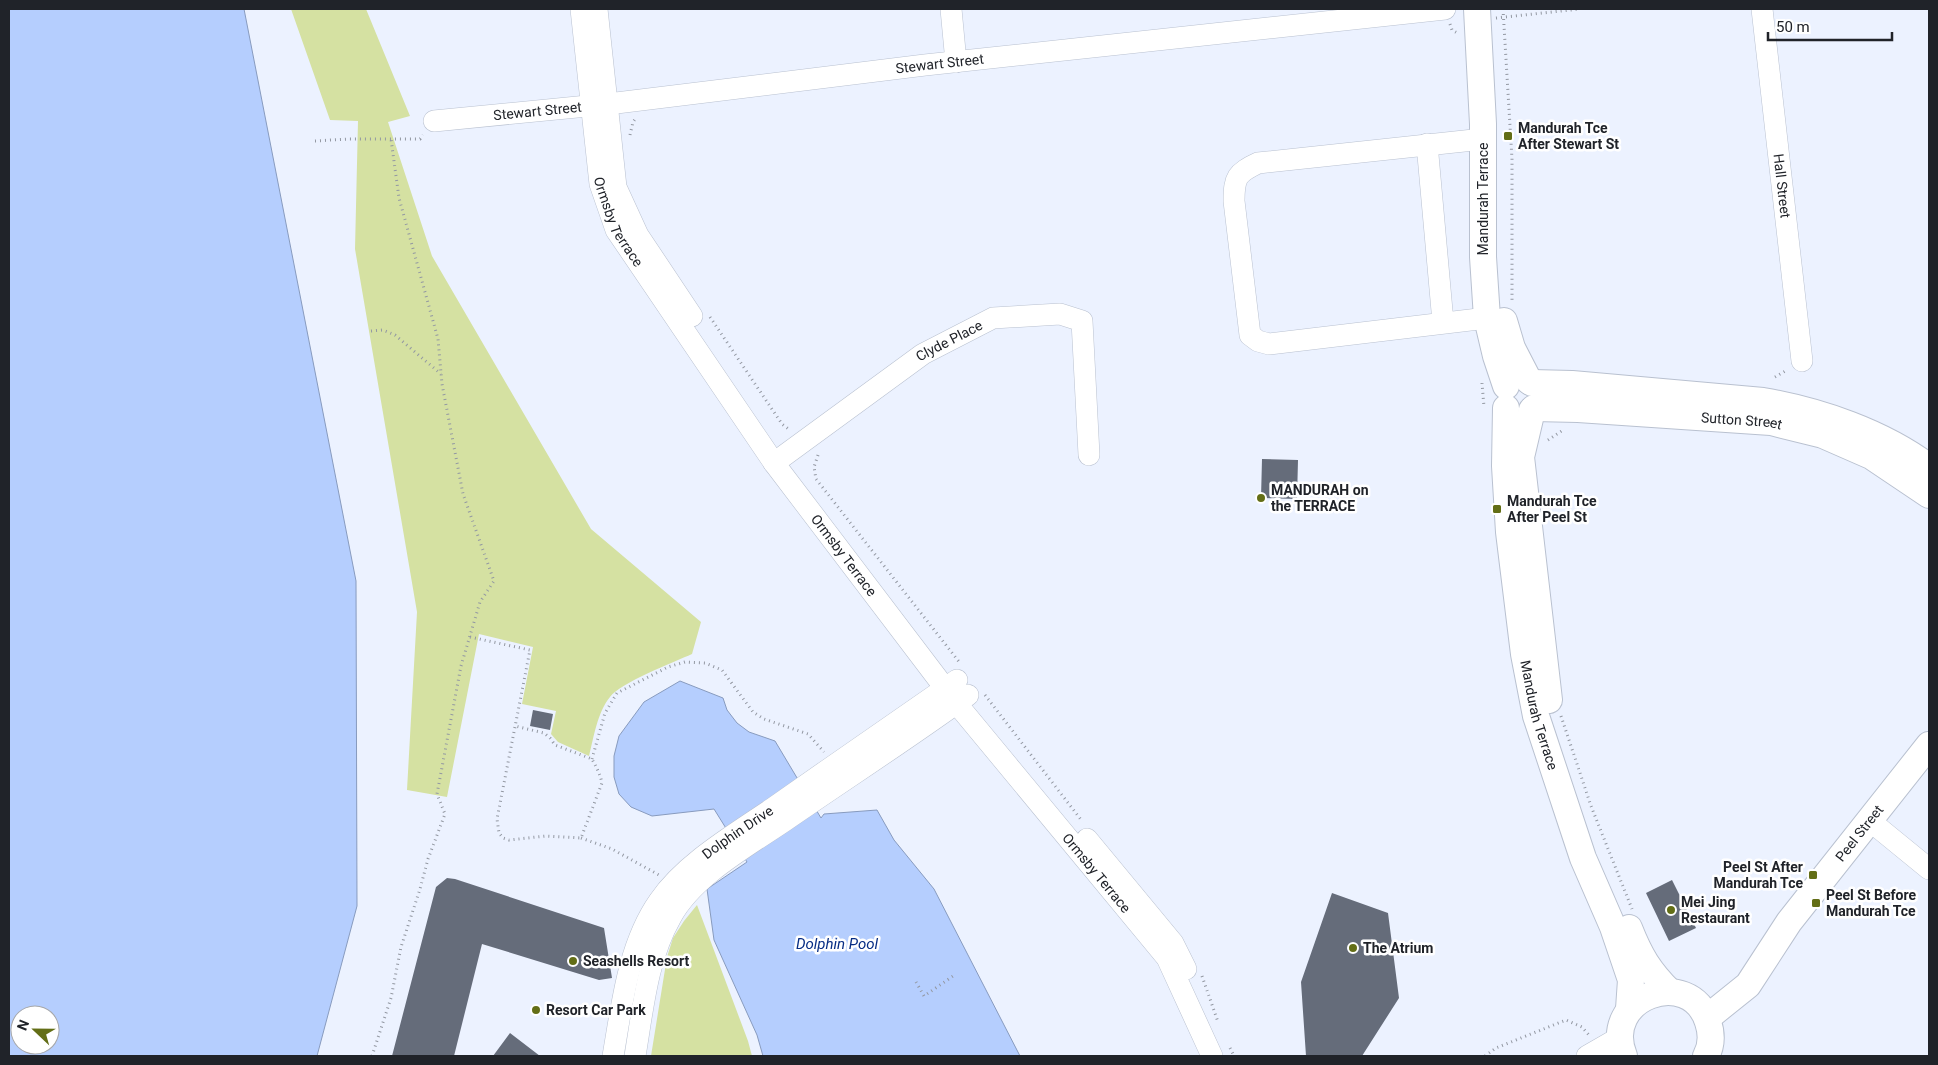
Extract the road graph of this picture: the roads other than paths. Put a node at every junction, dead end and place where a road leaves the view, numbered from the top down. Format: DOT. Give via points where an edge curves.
graph roads {
  1 [pos="581,9"];
  2 [pos="597,9"];
  3 [pos="951,9"];
  4 [pos="1445,9"];
  5 [pos="1477,9"];
  6 [pos="1489,9"];
  7 [pos="1762,9"];
  8 [pos="956,62"];
  9 [pos="600,104"];
  10 [pos="434,121"];
  11 [pos="1483,139"];
  12 [pos="1427,144"];
  13 [pos="1487,318"];
  14 [pos="1444,322"];
  15 [pos="1802,361"];
  16 [pos="1518,389"];
  17 [pos="1533,409"];
  18 [pos="1089,455"];
  19 [pos="780,459"];
  20 [pos="1929,467"];
  21 [pos="1929,495"];
  22 [pos="962,687"];
  23 [pos="1929,745"];
  24 [pos="1869,820"];
  25 [pos="1929,869"];
  26 [pos="702,870"];
  27 [pos="1690,1004"];
  28 [pos="1629,1009"];
  29 [pos="1589,1047"];
  30 [pos="1622,1047"];
  31 [pos="1223,1053"];
  32 [pos="1709,1055"];
  33 [pos="613,1056"];
  34 [pos="636,1056"];
  1 -- 9 [label="street, Ormsby Terrace"];
  2 -- 9 [label="street, Ormsby Terrace"];
  3 -- 8 [label="street"];
  4 -- 8 [label="street, Stewart Street"];
  5 -- 11 [label="main road, Mandurah Terrace"];
  6 -- 16 [label="main road, Mandurah Terrace" via="1497,79 1500,302"];
  7 -- 15 [label="street, Hall Street"];
  8 -- 9 [label="street, Stewart Street"];
  9 -- 10 [label="street, Stewart Street"];
  9 -- 19 [label="street, Ormsby Terrace" via="616,187 638,235"];
  11 -- 12 [label="street"];
  11 -- 13 [label="main road, Mandurah Terrace" via="1483,257"];
  12 -- 14 [label="street"];
  12 -- 14 [label="street" via="1258,163 1242,170 1234,188 1234,201 1250,335 1258,341 1268,344"];
  13 -- 14 [label="street"];
  13 -- 16 [label="main road, Mandurah Terrace" via="1496,356"];
  16 -- 17 [label="main road, Mandurah Terrace" via="1538,393"];
  16 -- 20 [label="main road, Sutton Street" via="1572,384 1794,406 1875,434"];
  16 -- 28 [label="main road, Mandurah Terrace" via="1505,466 1509,532 1524,654 1536,716 1583,858 1613,927 1631,980"];
  17 -- 21 [label="main road, Sutton Street" via="1771,422 1823,435 1871,456"];
  17 -- 27 [label="main road, Mandurah Terrace" via="1521,457 1550,705 1588,827 1636,946 1652,974"];
  18 -- 19 [label="street, Clyde Place" via="1082,321 1060,314 993,318 923,354"];
  19 -- 22 [label="street, Ormsby Terrace"];
  22 -- 26 [label="street, Dolphin Drive" via="850,754"];
  22 -- 26 [label="street, Dolphin Drive" via="873,761 726,861"];
  22 -- 31 [label="street, Ormsby Terrace" via="1173,943"];
  23 -- 24 [label="main road, Peel Street"];
  24 -- 25 [label="street"];
  24 -- 27 [label="main road, Peel Street" via="1789,922 1731,979"];
  26 -- 33 [label="street, Dolphin Drive" via="666,892 649,918 630,970"];
  26 -- 34 [label="street, Dolphin Drive" via="671,916 659,942 649,974"];
  27 -- 28 [label="main road, Peel Street" via="1655,993"];
  27 -- 32 [label="main road" via="1710,1029"];
  28 -- 30 [label="main road, Mandurah Terrace" via="1622,1022"];
  29 -- 30 [label="street"];
}
